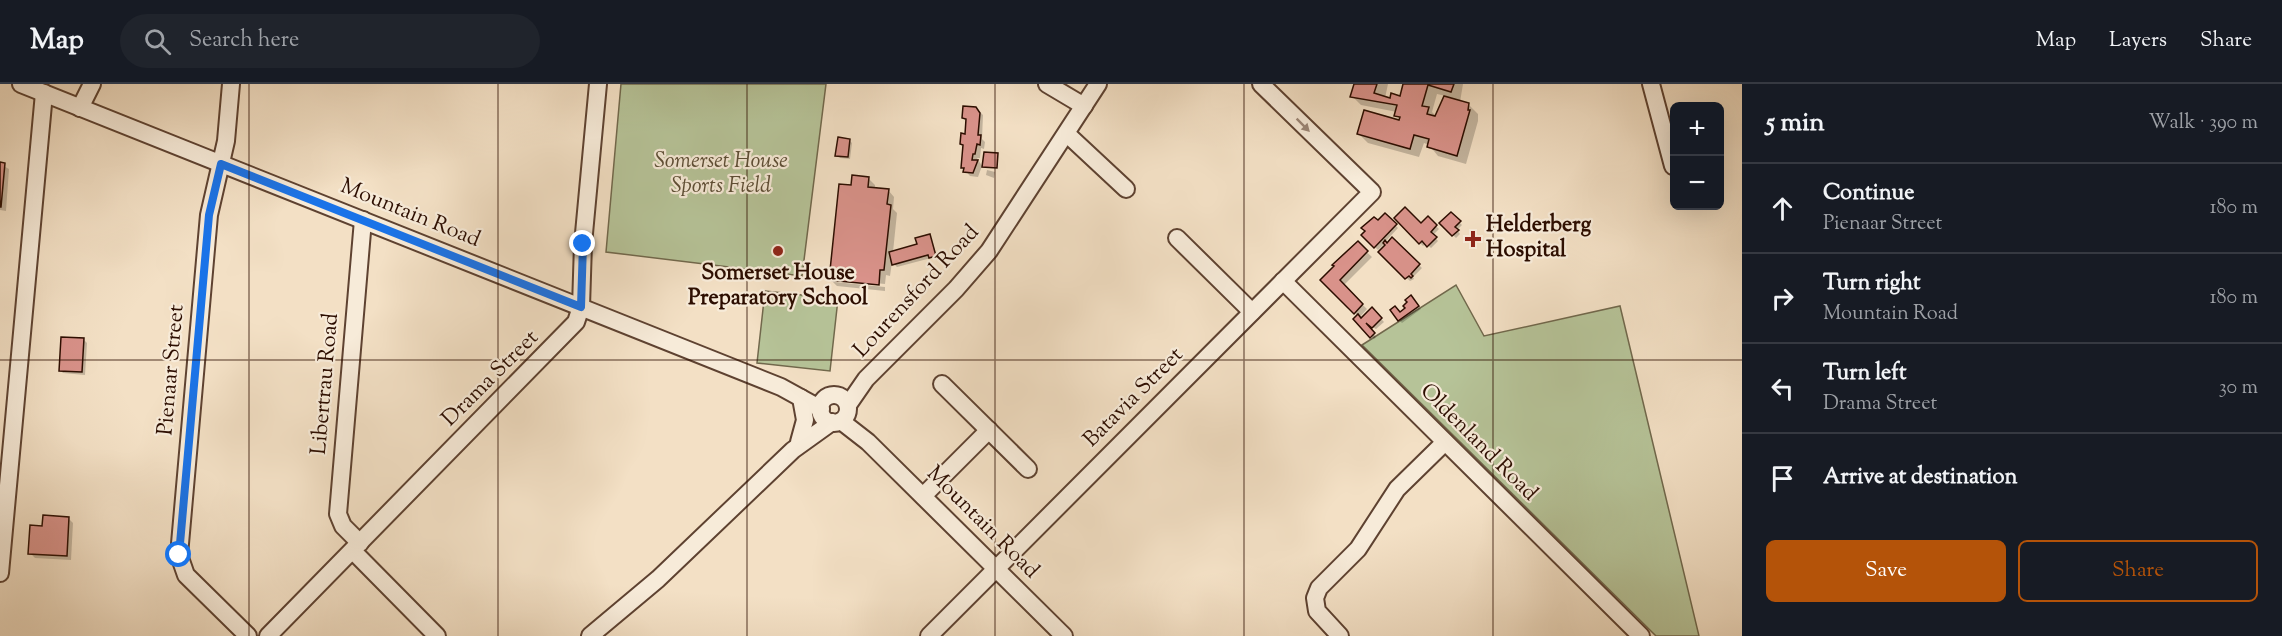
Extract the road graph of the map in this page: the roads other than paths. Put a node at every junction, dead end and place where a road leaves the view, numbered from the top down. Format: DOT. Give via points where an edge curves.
graph roads {
  1 [pos="21,84"];
  2 [pos="92,84"];
  3 [pos="231,84"];
  4 [pos="598,84"];
  5 [pos="1047,84"];
  6 [pos="1098,84"];
  7 [pos="1261,84"];
  8 [pos="1651,84"];
  9 [pos="44,93"];
  10 [pos="1084,106"];
  11 [pos="80,108"];
  12 [pos="1067,134"];
  13 [pos="1670,156"];
  14 [pos="221,164"];
  15 [pos="1126,189"];
  16 [pos="363,220"];
  17 [pos="1177,238"];
  18 [pos="1283,281"];
  19 [pos="581,307"];
  20 [pos="1252,312"];
  21 [pos="942,384"];
  22 [pos="781,387"];
  23 [pos="801,398"];
  24 [pos="834,409"];
  25 [pos="989,430"];
  26 [pos="1445,442"];
  27 [pos="796,446"];
  28 [pos="1028,469"];
  29 [pos="923,496"];
  30 [pos="356,547"];
  31 [pos="996,568"];
  32 [pos="0,573"];
  33 [pos="248,636"];
  34 [pos="268,636"];
  35 [pos="437,636"];
  36 [pos="590,636"];
  37 [pos="929,636"];
  38 [pos="1064,636"];
  39 [pos="1340,636"];
  40 [pos="1641,636"];
  1 -- 9 [label="street, Mountain Road"];
  2 -- 11 [label="street"];
  3 -- 14 [label="street, Pienaar Street"];
  4 -- 19 [label="street, Drama Street"];
  5 -- 10 [label="street"];
  6 -- 10 [label="street, Lourensford Road"];
  7 -- 18 [label="street, Batavia Street, one-way" via="1372,192"];
  8 -- 13 [label="street"];
  9 -- 11 [label="street, Mountain Road"];
  9 -- 32 [label="street"];
  10 -- 12 [label="street, Lourensford Road"];
  11 -- 14 [label="street, Mountain Road"];
  12 -- 15 [label="street"];
  12 -- 24 [label="street, Lourensford Road" via="975,269"];
  14 -- 16 [label="street, Mountain Road"];
  14 -- 33 [label="street, Pienaar Street" via="209,215 179,555 186,575"];
  16 -- 19 [label="street, Mountain Road"];
  16 -- 30 [label="street, Libertrau Road" via="338,514"];
  17 -- 20 [label="street"];
  18 -- 20 [label="street, Batavia Street"];
  18 -- 26 [label="street, Oldenland Road"];
  19 -- 22 [label="street, Mountain Road"];
  19 -- 30 [label="street, Drama Street" via="572,328"];
  20 -- 31 [label="street, Batavia Street"];
  21 -- 25 [label="street"];
  22 -- 23 [label="street, Mountain Road"];
  22 -- 24 [label="street, Mountain Road"];
  23 -- 24 [label="street, Mountain Road"];
  23 -- 27 [label="street" via="805,420"];
  24 -- 27 [label="street, Lourensford Road"];
  24 -- 29 [label="street, Mountain Road"];
  25 -- 28 [label="street"];
  25 -- 29 [label="street"];
  26 -- 39 [label="street" via="1397,489 1358,549 1318,588 1317,611"];
  26 -- 40 [label="street, Oldenland Road"];
  27 -- 36 [label="street, Lourensford Road" via="674,565"];
  29 -- 31 [label="street, Mountain Road"];
  30 -- 34 [label="street, Drama Street"];
  30 -- 35 [label="street, Libertrau Road"];
  31 -- 37 [label="street, Batavia Street"];
  31 -- 38 [label="street, Mountain Road"];
}
